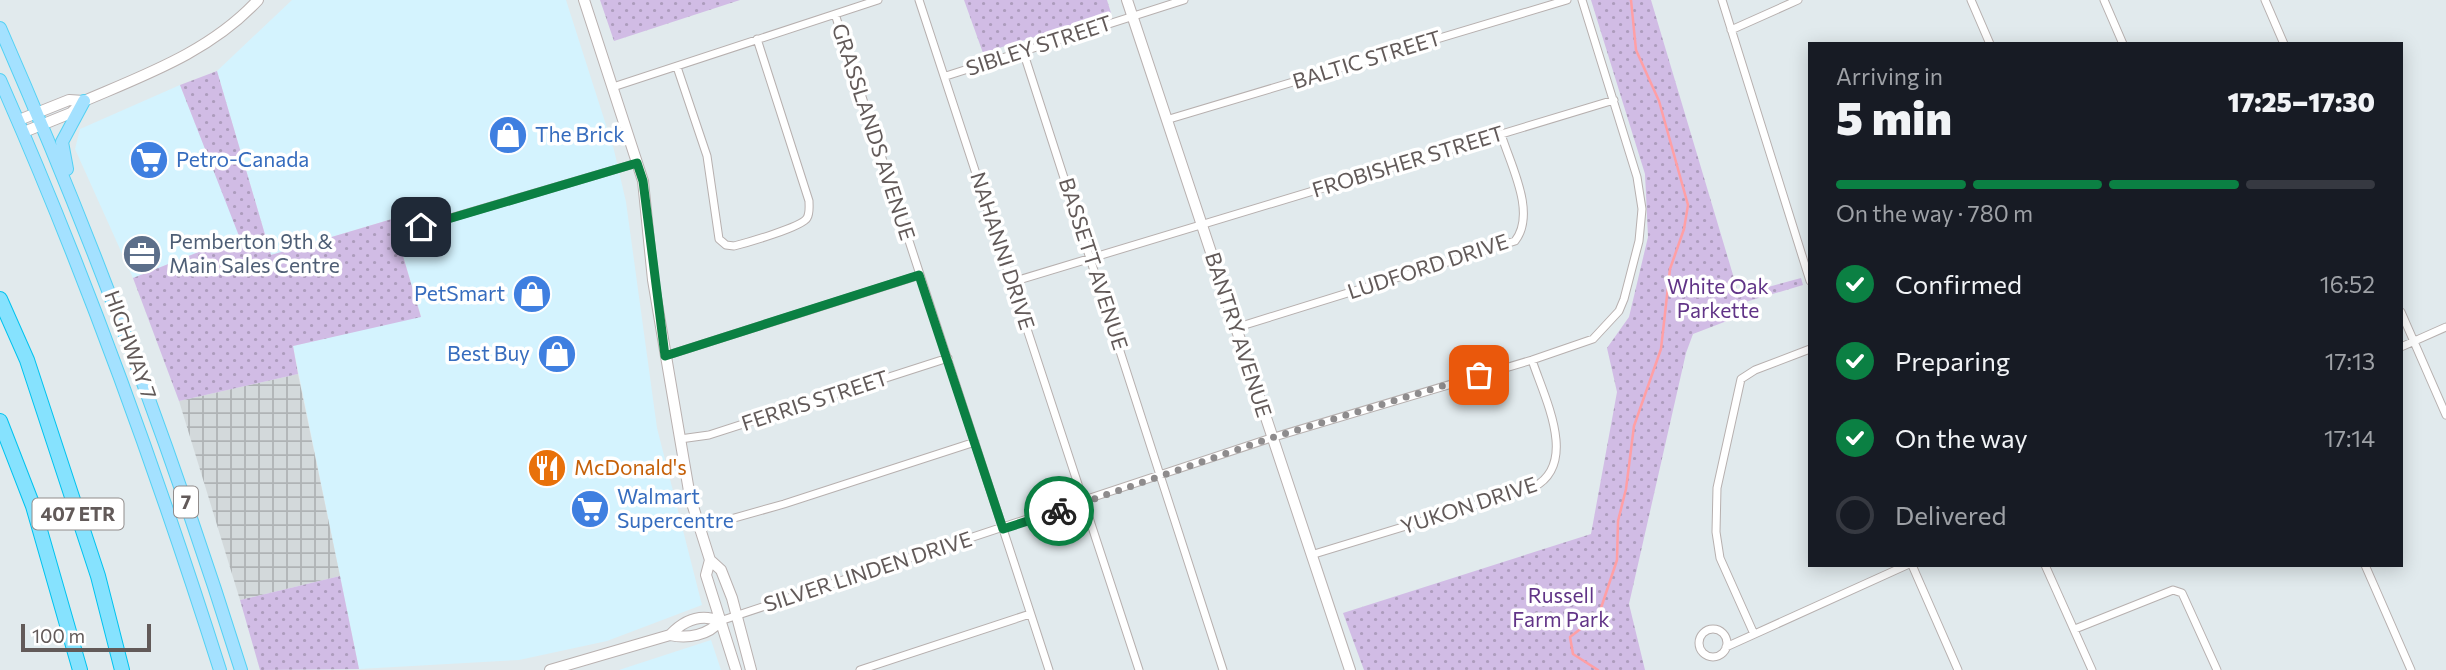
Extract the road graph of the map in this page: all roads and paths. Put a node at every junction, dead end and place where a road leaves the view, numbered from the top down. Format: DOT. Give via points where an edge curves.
graph roads {
  1 [pos="258,0"];
  2 [pos="584,0"];
  3 [pos="878,0"];
  4 [pos="919,0"];
  5 [pos="1127,0"];
  6 [pos="1184,0"];
  7 [pos="1567,0"];
  8 [pos="1582,0"];
  9 [pos="1722,0"];
  10 [pos="1798,0"];
  11 [pos="1971,0"];
  12 [pos="2104,0"];
  13 [pos="2265,0"];
  14 [pos="835,14"];
  15 [pos="1132,16"];
  16 [pos="0,28"];
  17 [pos="1731,30"];
  18 [pos="757,39"];
  19 [pos="1989,42"];
  20 [pos="2122,42"];
  21 [pos="2283,42"];
  22 [pos="1023,51"];
  23 [pos="677,67"];
  24 [pos="946,76"];
  25 [pos="0,80"];
  26 [pos="612,87"];
  27 [pos="1614,100"];
  28 [pos="84,101"];
  29 [pos="39,119"];
  30 [pos="1166,120"];
  31 [pos="21,126"];
  32 [pos="1501,134"];
  33 [pos="637,163"];
  34 [pos="70,191"];
  35 [pos="1202,225"];
  36 [pos="406,231"];
  37 [pos="1090,258"];
  38 [pos="919,275"];
  39 [pos="1808,275"];
  40 [pos="1012,282"];
  41 [pos="0,299"];
  42 [pos="2403,316"];
  43 [pos="2446,327"];
  44 [pos="1235,328"];
  45 [pos="2414,341"];
  46 [pos="2403,346"];
  47 [pos="1808,350"];
  48 [pos="665,356"];
  49 [pos="948,358"];
  50 [pos="1532,360"];
  51 [pos="2446,415"];
  52 [pos="0,421"];
  53 [pos="1271,438"];
  54 [pos="680,439"];
  55 [pos="975,442"];
  56 [pos="1161,477"];
  57 [pos="1086,502"];
  58 [pos="699,528"];
  59 [pos="1003,529"];
  60 [pos="1311,555"];
  61 [pos="710,561"];
  62 [pos="1903,567"];
  63 [pos="1913,567"];
  64 [pos="2046,567"];
  65 [pos="2366,567"];
  66 [pos="1030,614"];
  67 [pos="736,615"];
  68 [pos="720,621"];
  69 [pos="2075,629"];
  70 [pos="1754,634"];
  71 [pos="1726,648"];
  72 [pos="80,670"];
  73 [pos="122,670"];
  74 [pos="219,670"];
  75 [pos="241,670"];
  76 [pos="550,670"];
  77 [pos="736,670"];
  78 [pos="751,670"];
  79 [pos="860,670"];
  80 [pos="1049,670"];
  81 [pos="1139,670"];
  82 [pos="1223,670"];
  83 [pos="1349,670"];
  84 [pos="1958,670"];
  85 [pos="2092,670"];
  86 [pos="2217,670"];
  87 [pos="2411,670"];
  1 -- 28 [label="street" via="191,54"];
  2 -- 26 [label="street"];
  3 -- 14 [label="street"];
  4 -- 24 [label="street, NAHANNI DRIVE"];
  5 -- 15 [label="street, BANTRY AVENUE"];
  6 -- 15 [label="street, SIBLEY STREET"];
  7 -- 30 [label="street, BALTIC STREET"];
  8 -- 27 [label="street, SILVER LINDEN DRIVE"];
  9 -- 17 [label="street"];
  10 -- 17 [label="street"];
  11 -- 19 [label="street"];
  12 -- 20 [label="street"];
  13 -- 21 [label="street"];
  14 -- 18 [label="street"];
  14 -- 38 [label="street, GRASSLANDS AVENUE"];
  15 -- 22 [label="street, SIBLEY STREET"];
  15 -- 30 [label="street, BANTRY AVENUE"];
  16 -- 29 [label="main road, HIGHWAY 7 / 7"];
  17 -- 39 [label="street"];
  18 -- 23 [label="street"];
  18 -- 23 [label="street" via="809,201 806,221 794,226 734,246 719,239 707,156"];
  22 -- 24 [label="street, SIBLEY STREET"];
  22 -- 37 [label="street, BASSETT AVENUE"];
  23 -- 26 [label="street"];
  24 -- 40 [label="street, NAHANNI DRIVE"];
  25 -- 31 [label="main road, HIGHWAY 7 / 7"];
  26 -- 33 [label="street"];
  27 -- 32 [label="street, FROBISHER STREET"];
  27 -- 50 [label="street, SILVER LINDEN DRIVE" via="1642,209 1624,299 1593,339"];
  28 -- 29 [label="street" via="71,113"];
  28 -- 34 [label="main road" via="62,142"];
  29 -- 31 [label="street"];
  29 -- 34 [label="main road, HIGHWAY 7 / 7"];
  30 -- 35 [label="street, BANTRY AVENUE"];
  31 -- 74 [label="main road, HIGHWAY 7 / 7" via="107,339"];
  32 -- 35 [label="street, FROBISHER STREET"];
  32 -- 44 [label="street, LUDFORD DRIVE" via="1525,216 1515,241"];
  33 -- 36 [label="street"];
  33 -- 48 [label="street"];
  34 -- 75 [label="main road, HIGHWAY 7 / 7" via="166,443"];
  35 -- 37 [label="street, FROBISHER STREET"];
  35 -- 44 [label="street, BANTRY AVENUE"];
  37 -- 40 [label="street, FROBISHER STREET"];
  37 -- 56 [label="street, BASSETT AVENUE"];
  38 -- 48 [label="street"];
  38 -- 49 [label="street, GRASSLANDS AVENUE"];
  40 -- 57 [label="street, NAHANNI DRIVE"];
  41 -- 73 [label="highway, 407 ETR" via="27,360 98,576"];
  42 -- 45 [label="street"];
  43 -- 45 [label="street"];
  44 -- 53 [label="street, BANTRY AVENUE"];
  45 -- 46 [label="street"];
  45 -- 51 [label="street"];
  47 -- 70 [label="street" via="1741,380 1717,488 1720,558"];
  48 -- 54 [label="street"];
  49 -- 54 [label="street, FERRIS STREET" via="709,435"];
  49 -- 55 [label="street, GRASSLANDS AVENUE"];
  50 -- 53 [label="street, SILVER LINDEN DRIVE"];
  50 -- 60 [label="street, YUKON DRIVE" via="1557,439 1553,470 1546,481"];
  52 -- 72 [label="highway, 407 ETR" via="33,506"];
  53 -- 56 [label="street, SILVER LINDEN DRIVE"];
  53 -- 60 [label="street, BANTRY AVENUE"];
  54 -- 58 [label="street"];
  55 -- 58 [label="street"];
  55 -- 59 [label="street, GRASSLANDS AVENUE"];
  56 -- 57 [label="street, SILVER LINDEN DRIVE"];
  56 -- 82 [label="street, BASSETT AVENUE"];
  57 -- 59 [label="street, SILVER LINDEN DRIVE"];
  57 -- 81 [label="street, NAHANNI DRIVE"];
  58 -- 61 [label="street"];
  59 -- 66 [label="street, GRASSLANDS AVENUE"];
  59 -- 67 [label="street, SILVER LINDEN DRIVE"];
  60 -- 83 [label="street, BANTRY AVENUE"];
  61 -- 67 [label="street" via="721,570"];
  61 -- 68 [label="street" via="706,575"];
  62 -- 70 [label="street"];
  63 -- 84 [label="street"];
  64 -- 69 [label="street"];
  65 -- 87 [label="street"];
  66 -- 79 [label="street"];
  66 -- 80 [label="street, GRASSLANDS AVENUE"];
  67 -- 68 [label="street, SILVER LINDEN DRIVE"];
  67 -- 78 [label="street"];
  68 -- 76 [label="street, SILVER LINDEN DRIVE" via="713,630 683,638 670,635"];
  68 -- 77 [label="street"];
  69 -- 85 [label="street"];
  69 -- 86 [label="street" via="2173,590 2182,593 2190,605"];
  70 -- 71 [label="street"];
  71 -- 71 [label="street" via="1719,656 1710,657 1702,652 1700,638 1709,629 1719,630 1726,636"];
}
